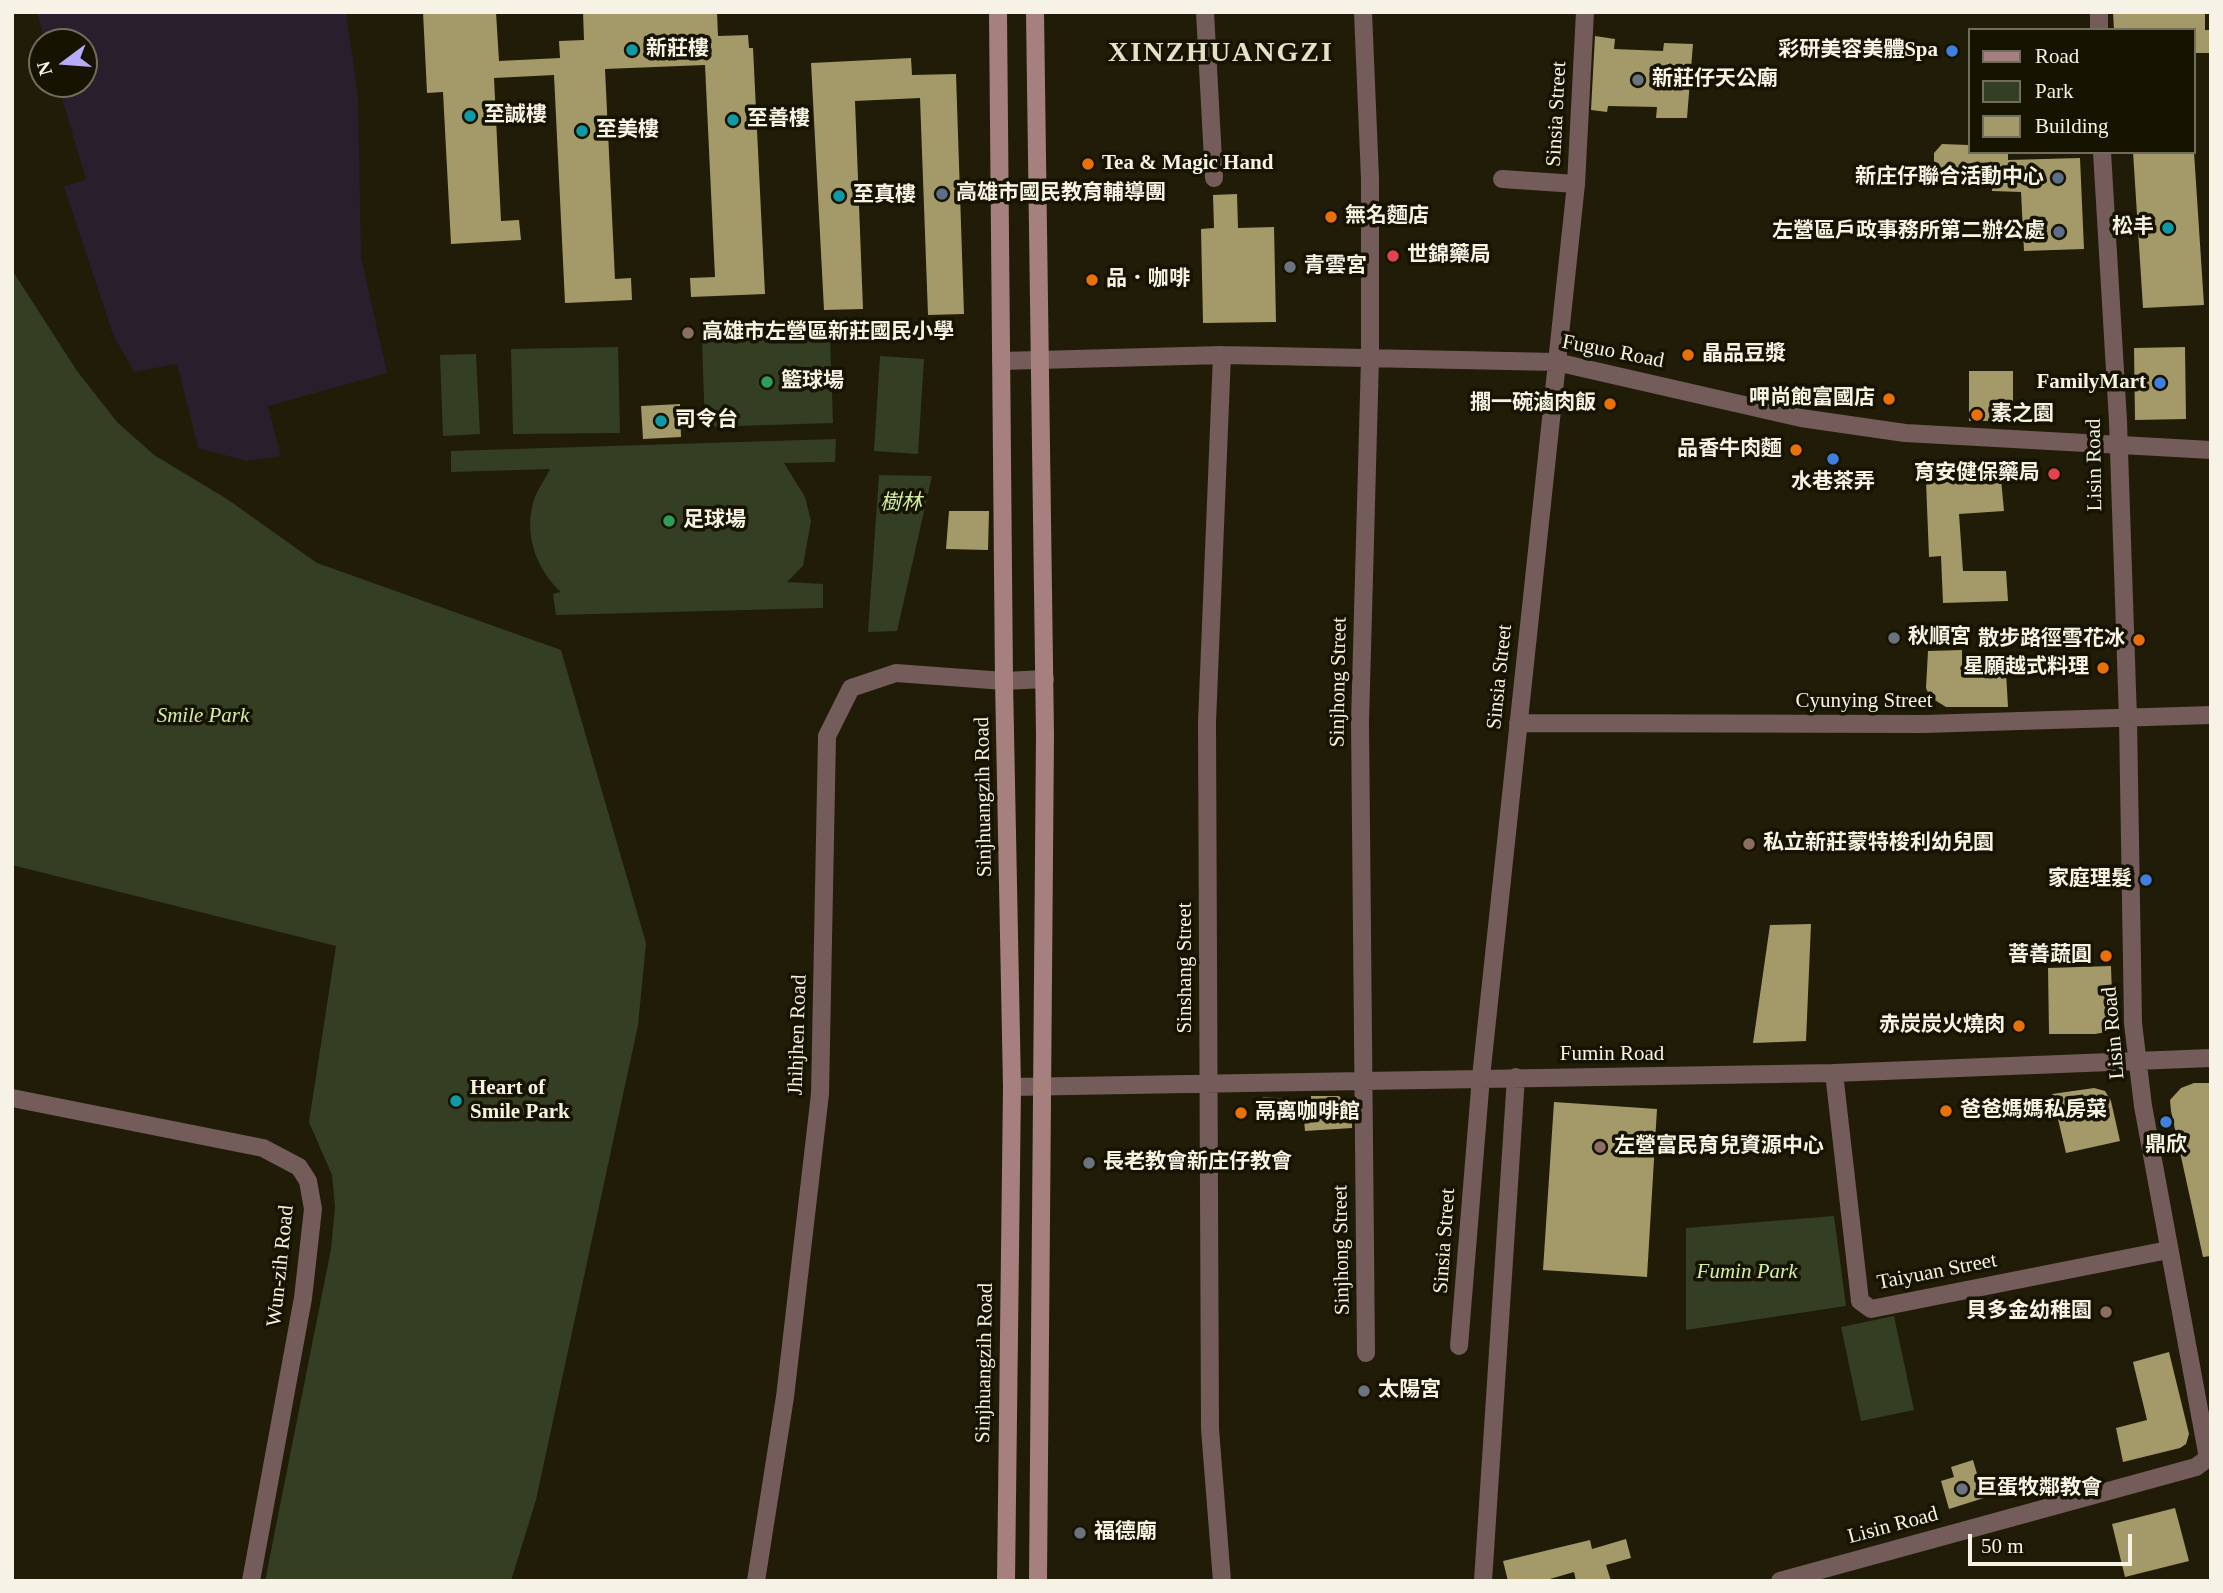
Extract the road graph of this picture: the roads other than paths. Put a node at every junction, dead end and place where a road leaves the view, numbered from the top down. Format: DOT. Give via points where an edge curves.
graph roads {
  1 [pos="998,12"];
  2 [pos="1035,12"];
  3 [pos="1205,12"];
  4 [pos="1363,12"];
  5 [pos="1585,12"];
  6 [pos="2102,154"];
  7 [pos="1214,178"];
  8 [pos="1502,179"];
  9 [pos="1576,184"];
  10 [pos="1222,355"];
  11 [pos="1370,358"];
  12 [pos="1039,359"];
  13 [pos="1001,361"];
  14 [pos="1556,362"];
  15 [pos="2118,446"];
  16 [pos="2211,450"];
  17 [pos="1045,679"];
  18 [pos="1004,681"];
  19 [pos="2211,715"];
  20 [pos="2128,719"];
  21 [pos="1518,723"];
  22 [pos="2211,1058"];
  23 [pos="2138,1061"];
  24 [pos="1834,1073"];
  25 [pos="1516,1076"];
  26 [pos="1481,1077"];
  27 [pos="1363,1082"];
  28 [pos="1209,1085"];
  29 [pos="1012,1087"];
  30 [pos="1044,1088"];
  31 [pos="12,1098"];
  32 [pos="2168,1250"];
  33 [pos="1460,1346"];
  34 [pos="1366,1353"];
  35 [pos="251,1581"];
  36 [pos="756,1581"];
  37 [pos="1006,1581"];
  38 [pos="1038,1581"];
  39 [pos="1222,1581"];
  40 [pos="1483,1581"];
  41 [pos="1780,1581"];
  1 -- 13 [label="street, Sinjhuangzih Road"];
  2 -- 12 [label="street"];
  3 -- 7 [label="street"];
  4 -- 11 [label="street, Sinjhong Street" via="1370,179"];
  5 -- 9 [label="street, Sinsia Street"];
  6 -- 15 [label="street, Lisin Road"];
  8 -- 9 [label="street"];
  9 -- 14 [label="street, Sinsia Street"];
  10 -- 11 [label="street, Fuguo Road"];
  10 -- 12 [label="street, Fuguo Road"];
  10 -- 28 [label="street, Sinshang Street" via="1207,722"];
  11 -- 14 [label="street, Fuguo Road"];
  11 -- 27 [label="street, Sinjhong Street" via="1360,722"];
  12 -- 13 [label="street, Fuguo Road"];
  12 -- 17 [label="street"];
  13 -- 18 [label="street, Sinjhuangzih Road"];
  14 -- 15 [label="street, Fuguo Road" via="1801,418 1905,433"];
  14 -- 21 [label="street, Sinsia Street"];
  15 -- 16 [label="street, Fuguo Road"];
  15 -- 20 [label="street, Lisin Road"];
  17 -- 18 [label="street, Jhihjhen Road"];
  17 -- 30 [label="street"];
  18 -- 29 [label="street, Sinjhuangzih Road"];
  18 -- 36 [label="street, Jhihjhen Road" via="896,673 851,688 827,736 820,1094 785,1397"];
  19 -- 20 [label="street, Cyunying Street"];
  20 -- 21 [label="street, Cyunying Street" via="1924,724"];
  20 -- 23 [label="street, Lisin Road" via="2129,889"];
  21 -- 26 [label="street, Sinsia Street"];
  22 -- 23 [label="street, Fumin Road"];
  23 -- 24 [label="street, Fumin Road"];
  23 -- 32 [label="street, Lisin Road"];
  24 -- 25 [label="street, Fumin Road"];
  24 -- 32 [label="street, Taiyuan Street" via="1860,1301 1871,1309"];
  25 -- 26 [label="street, Fumin Road"];
  25 -- 40 [label="street"];
  26 -- 27 [label="street, Fumin Road"];
  26 -- 33 [label="street, Sinsia Street"];
  27 -- 28 [label="street, Fumin Road"];
  27 -- 34 [label="street, Sinjhong Street"];
  28 -- 30 [label="street, Fumin Road"];
  28 -- 39 [label="street, Sinshang Street" via="1210,1429"];
  29 -- 30 [label="street, Fumin Road"];
  29 -- 37 [label="street, Sinjhuangzih Road"];
  30 -- 38 [label="street"];
  31 -- 35 [label="street, Wun-zih Road" via="263,1148 299,1167 309,1181 313,1209 303,1298"];
  32 -- 41 [label="street, Lisin Road" via="2208,1458 2196,1467"];
}
